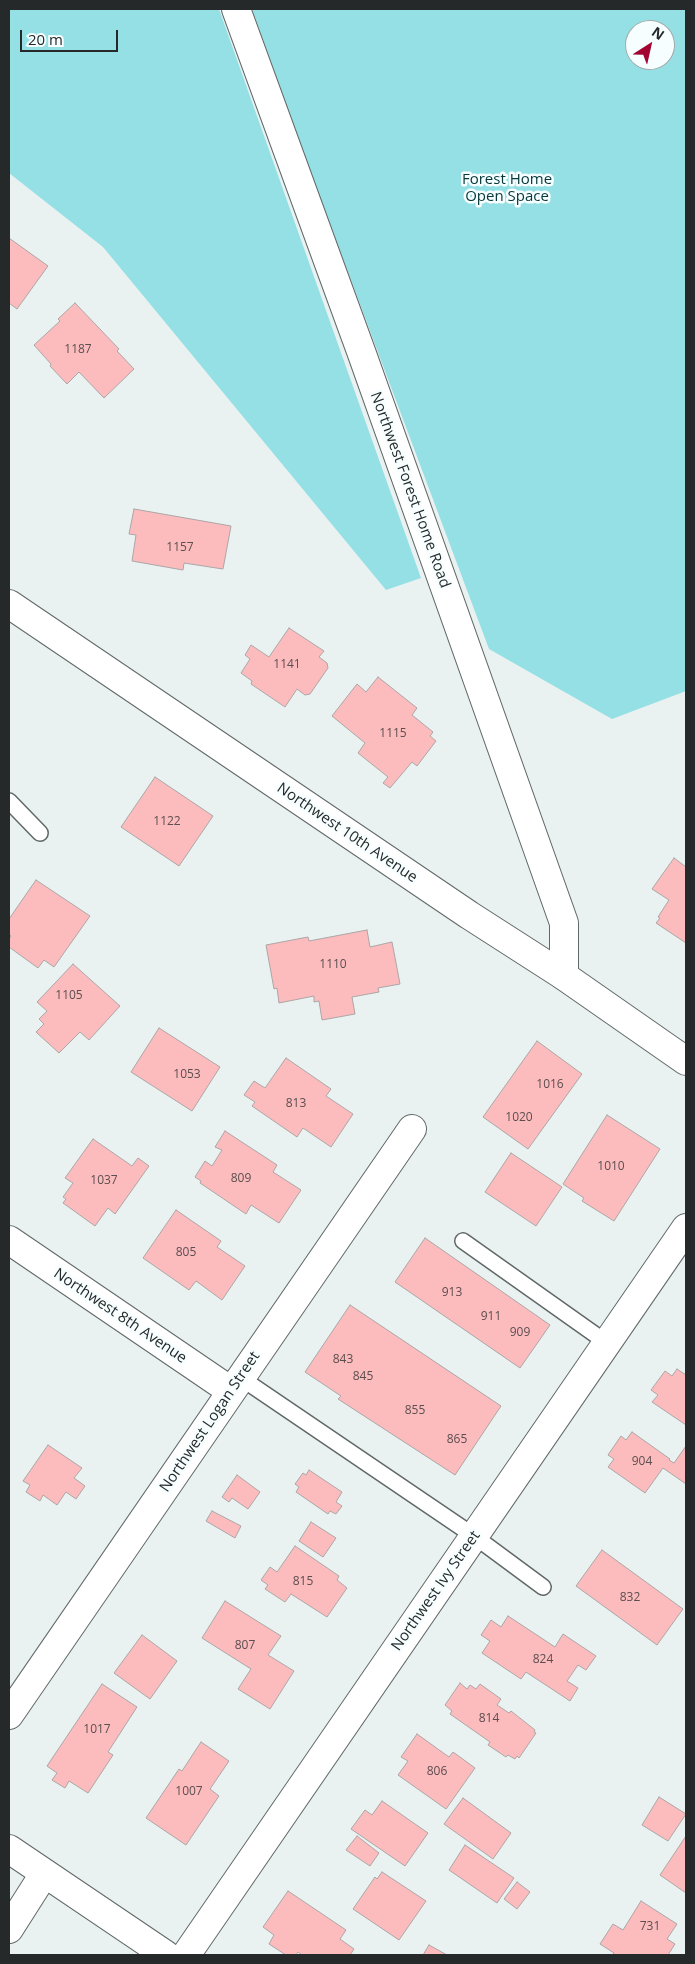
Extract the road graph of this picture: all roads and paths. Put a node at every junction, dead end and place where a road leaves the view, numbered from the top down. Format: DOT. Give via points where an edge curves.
graph roads {
  1 [pos="236,9"];
  2 [pos="9,604"];
  3 [pos="9,801"];
  4 [pos="40,833"];
  5 [pos="564,976"];
  6 [pos="686,1061"];
  7 [pos="412,1128"];
  8 [pos="686,1228"];
  9 [pos="9,1240"];
  10 [pos="463,1242"];
  11 [pos="607,1343"];
  12 [pos="236,1385"];
  13 [pos="474,1536"];
  14 [pos="543,1587"];
  15 [pos="9,1715"];
  16 [pos="9,1849"];
  17 [pos="9,1874"];
  18 [pos="44,1874"];
  19 [pos="9,1929"];
  20 [pos="166,1955"];
  21 [pos="186,1955"];
  1 -- 5 [label="street, Northwest Forest Home Road" via="564,924"];
  2 -- 5 [label="street, Northwest 10th Avenue"];
  3 -- 4 [label="lane"];
  5 -- 6 [label="street, Northwest 10th Avenue"];
  7 -- 12 [label="street, Northwest Logan Street"];
  8 -- 11 [label="street, Northwest Ivy Street"];
  9 -- 12 [label="street, Northwest 8th Avenue"];
  10 -- 11 [label="lane"];
  11 -- 13 [label="street, Northwest Ivy Street"];
  12 -- 13 [label="lane"];
  12 -- 15 [label="street, Northwest Logan Street"];
  13 -- 14 [label="lane"];
  13 -- 21 [label="street, Northwest Ivy Street"];
  16 -- 18 [label="street"];
  17 -- 18 [label="street"];
  18 -- 19 [label="street"];
  18 -- 20 [label="street"];
}
